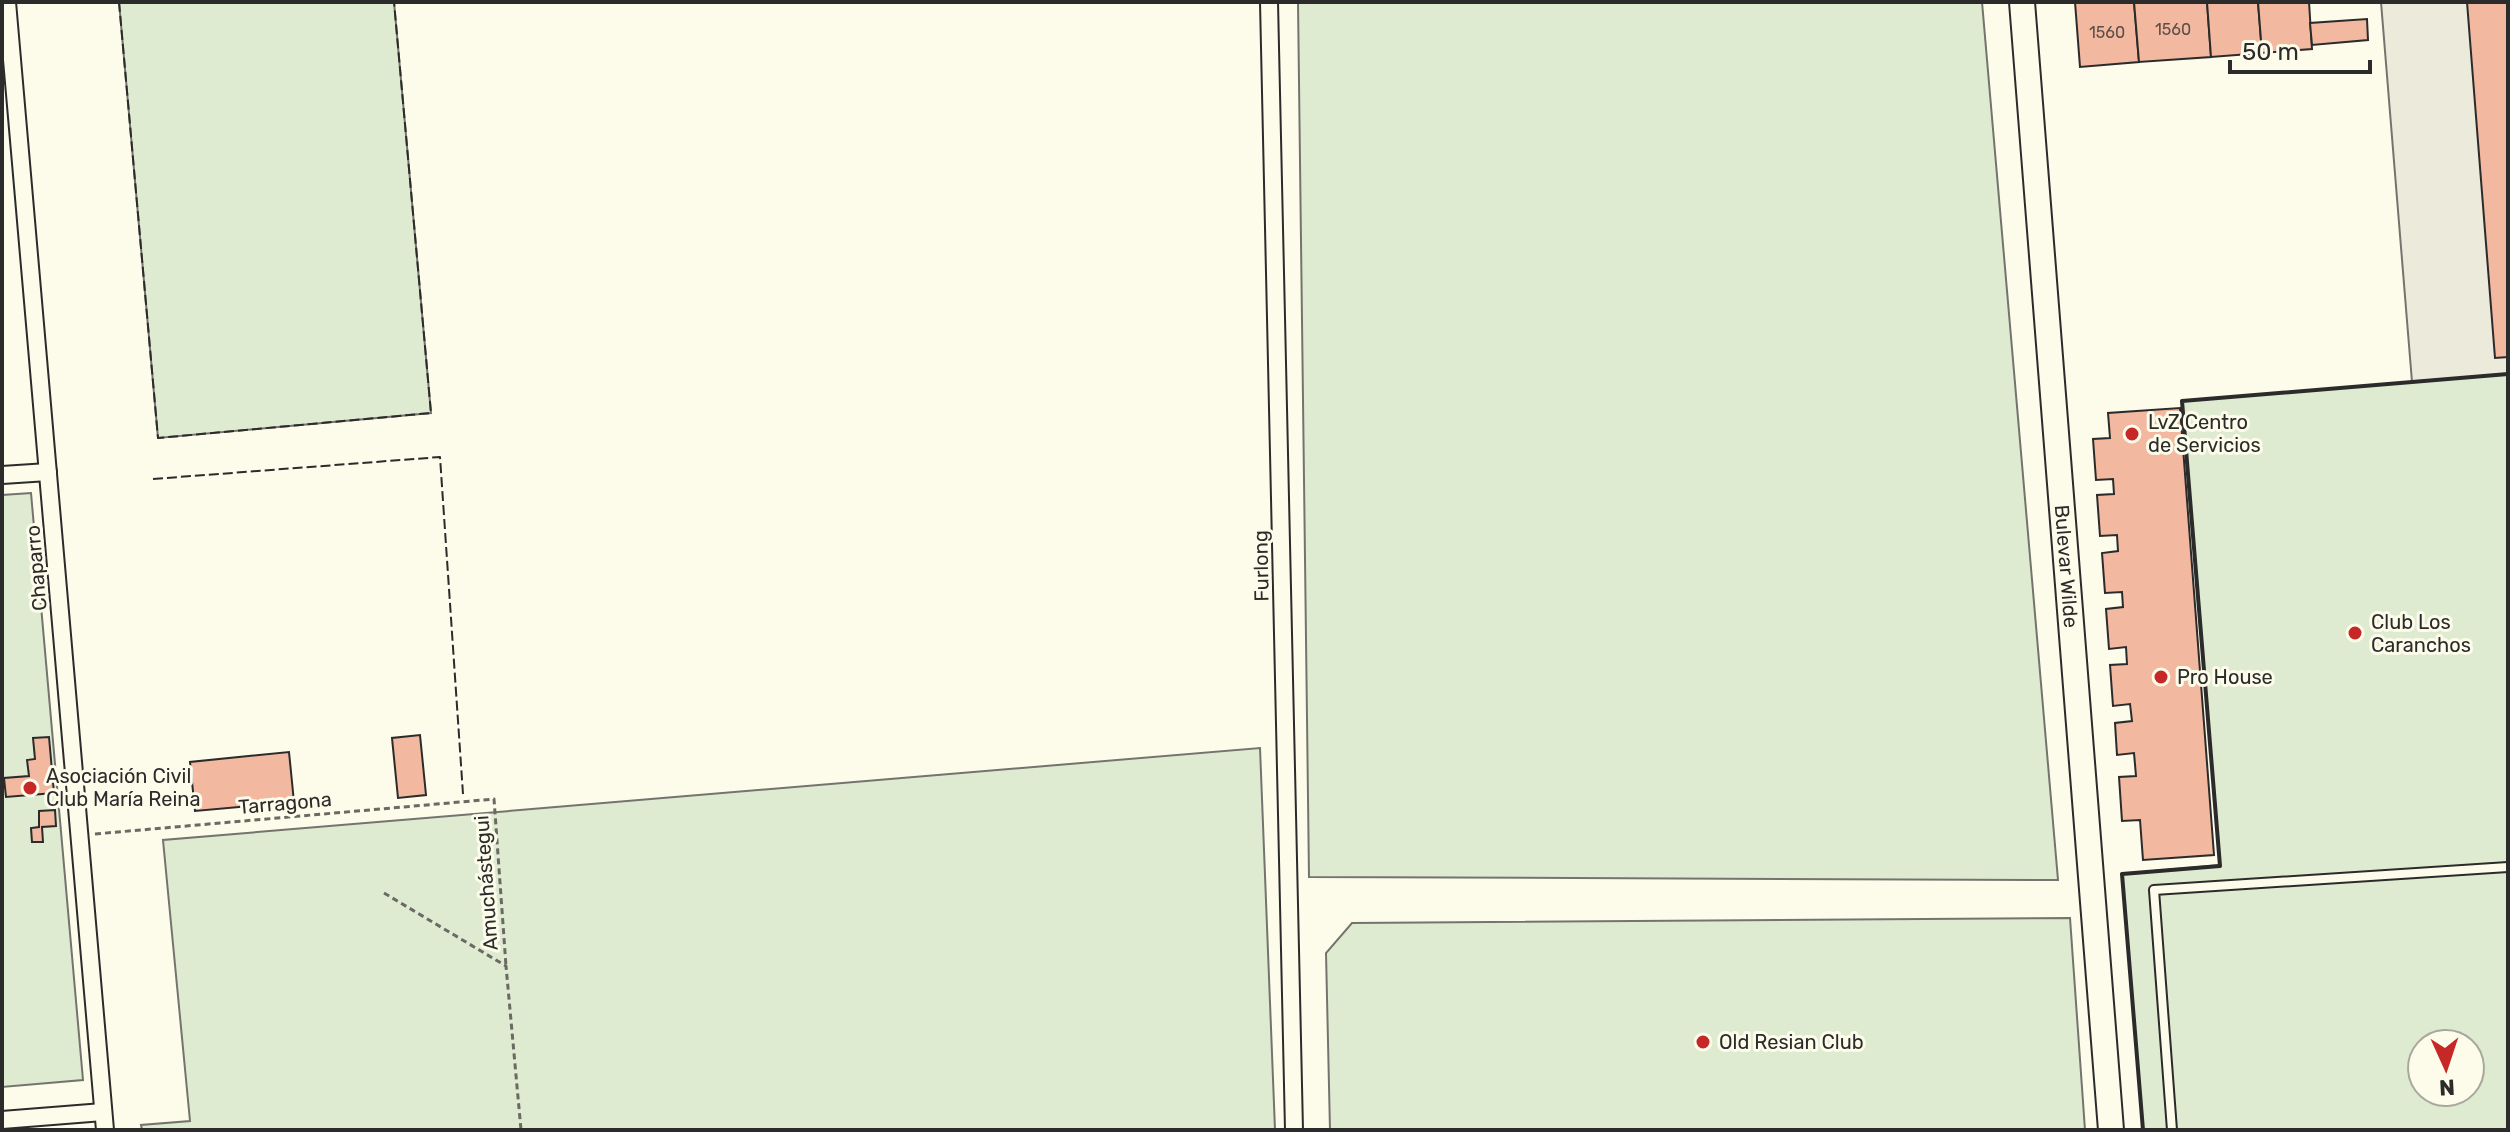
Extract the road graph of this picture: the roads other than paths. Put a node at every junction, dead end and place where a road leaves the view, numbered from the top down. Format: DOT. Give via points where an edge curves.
graph roads {
  1 [pos="7,2"];
  2 [pos="1269,2"];
  3 [pos="2022,2"];
  4 [pos="48,472"];
  5 [pos="2,475"];
  6 [pos="2508,867"];
  7 [pos="103,1112"];
  8 [pos="2,1120"];
  9 [pos="105,1130"];
  10 [pos="1294,1130"];
  11 [pos="2111,1130"];
  12 [pos="2172,1130"];
  1 -- 4 [label="street, Chaparro"];
  2 -- 10 [label="street, Furlong"];
  3 -- 11 [label="main road, Bulevar Wilde"];
  4 -- 5 [label="street"];
  4 -- 7 [label="street, Chaparro"];
  6 -- 12 [label="lane" via="2154,890"];
  7 -- 8 [label="street"];
  7 -- 9 [label="street, Chaparro"];
}
